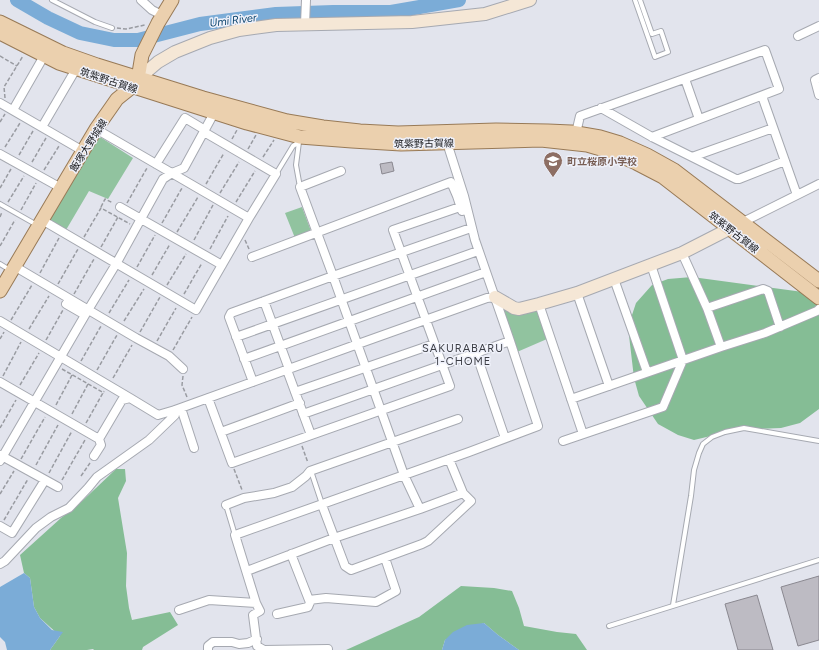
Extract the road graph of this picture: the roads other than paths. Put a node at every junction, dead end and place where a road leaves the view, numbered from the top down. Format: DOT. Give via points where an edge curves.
graph roads {
  1 [pos="52,0"];
  2 [pos="141,0"];
  3 [pos="172,0"];
  4 [pos="306,0"];
  5 [pos="530,0"];
  6 [pos="635,0"];
  7 [pos="640,0"];
  8 [pos="160,19"];
  9 [pos="305,22"];
  10 [pos="819,26"];
  11 [pos="112,28"];
  12 [pos="0,31"];
  13 [pos="798,36"];
  14 [pos="44,56"];
  15 [pos="76,69"];
  16 [pos="819,78"];
  17 [pos="685,79"];
  18 [pos="135,83"];
  19 [pos="819,95"];
  20 [pos="762,96"];
  21 [pos="3,104"];
  22 [pos="601,108"];
  23 [pos="13,110"];
  24 [pos="214,113"];
  25 [pos="699,119"];
  26 [pos="39,125"];
  27 [pos="773,128"];
  28 [pos="96,129"];
  29 [pos="205,131"];
  30 [pos="576,133"];
  31 [pos="652,136"];
  32 [pos="300,139"];
  33 [pos="448,142"];
  34 [pos="83,150"];
  35 [pos="0,154"];
  36 [pos="692,157"];
  37 [pos="785,161"];
  38 [pos="153,163"];
  39 [pos="341,171"];
  40 [pos="172,173"];
  41 [pos="276,174"];
  42 [pos="819,184"];
  43 [pos="300,187"];
  44 [pos="61,188"];
  45 [pos="797,195"];
  46 [pos="0,204"];
  47 [pos="460,207"];
  48 [pos="122,208"];
  49 [pos="249,218"];
  50 [pos="469,218"];
  51 [pos="142,219"];
  52 [pos="743,222"];
  53 [pos="40,223"];
  54 [pos="471,228"];
  55 [pos="730,229"];
  56 [pos="317,233"];
  57 [pos="478,251"];
  58 [pos="401,252"];
  59 [pos="682,253"];
  60 [pos="252,256"];
  61 [pos="0,264"];
  62 [pos="116,264"];
  63 [pos="222,265"];
  64 [pos="651,265"];
  65 [pos="13,269"];
  66 [pos="486,272"];
  67 [pos="410,275"];
  68 [pos="333,276"];
  69 [pos="614,279"];
  70 [pos="819,282"];
  71 [pos="0,291"];
  72 [pos="576,292"];
  73 [pos="417,297"];
  74 [pos="495,297"];
  75 [pos="819,298"];
  76 [pos="342,299"];
  77 [pos="264,301"];
  78 [pos="539,304"];
  79 [pos="707,308"];
  80 [pos="819,309"];
  81 [pos="87,312"];
  82 [pos="426,320"];
  83 [pos="0,321"];
  84 [pos="350,321"];
  85 [pos="272,324"];
  86 [pos="780,327"];
  87 [pos="236,337"];
  88 [pos="510,341"];
  89 [pos="358,344"];
  90 [pos="434,344"];
  91 [pos="280,346"];
  92 [pos="721,347"];
  93 [pos="476,353"];
  94 [pos="61,356"];
  95 [pos="244,359"];
  96 [pos="682,360"];
  97 [pos="442,365"];
  98 [pos="366,368"];
  99 [pos="183,369"];
  100 [pos="288,370"];
  101 [pos="647,372"];
  102 [pos="0,381"];
  103 [pos="253,382"];
  104 [pos="609,386"];
  105 [pos="374,388"];
  106 [pos="295,392"];
  107 [pos="130,398"];
  108 [pos="208,398"];
  109 [pos="571,399"];
  110 [pos="34,402"];
  111 [pos="300,404"];
  112 [pos="178,409"];
  113 [pos="382,410"];
  114 [pos="303,414"];
  115 [pos="458,419"];
  116 [pos="221,432"];
  117 [pos="583,434"];
  118 [pos="311,435"];
  119 [pos="505,438"];
  120 [pos="99,439"];
  121 [pos="563,441"];
  122 [pos="819,441"];
  123 [pos="393,442"];
  124 [pos="194,448"];
  125 [pos="94,456"];
  126 [pos="1,457"];
  127 [pos="449,459"];
  128 [pos="310,470"];
  129 [pos="404,475"];
  130 [pos="45,480"];
  131 [pos="58,487"];
  132 [pos="463,493"];
  133 [pos="226,505"];
  134 [pos="322,505"];
  135 [pos="420,509"];
  136 [pos="0,526"];
  137 [pos="235,536"];
  138 [pos="334,538"];
  139 [pos="291,554"];
  140 [pos="385,558"];
  141 [pos="819,560"];
  142 [pos="0,564"];
  143 [pos="247,571"];
  144 [pos="311,600"];
  145 [pos="256,603"];
  146 [pos="673,605"];
  147 [pos="179,610"];
  148 [pos="277,614"];
  149 [pos="609,626"];
  150 [pos="257,639"];
  151 [pos="328,649"];
  152 [pos="208,650"];
  1 -- 11 [label="lane"];
  2 -- 8 [label="street"];
  3 -- 8 [label="main road"];
  4 -- 9 [label="street"];
  5 -- 9 [label="street" via="485,14 412,22"];
  6 -- 7 [label="lane" via="655,57 668,52 661,31 652,34"];
  8 -- 18 [label="main road" via="142,55"];
  9 -- 18 [label="street" via="239,30 210,38 169,55"];
  10 -- 13 [label="street"];
  12 -- 14 [label="main road, 筑紫野古賀線"];
  12 -- 18 [label="main road, 筑紫野古賀線" via="63,53"];
  14 -- 15 [label="main road, 筑紫野古賀線"];
  14 -- 23 [label="street"];
  15 -- 18 [label="main road, 筑紫野古賀線"];
  15 -- 26 [label="street"];
  16 -- 19 [label="street" via="815,80"];
  17 -- 20 [label="street" via="765,50 779,89"];
  17 -- 22 [label="street"];
  17 -- 25 [label="street"];
  18 -- 24 [label="main road, 筑紫野古賀線"];
  18 -- 28 [label="main road, 飯塚大野城線" via="117,99"];
  18 -- 30 [label="main road, 筑紫野古賀線" via="287,121 323,127 398,133 530,130"];
  20 -- 25 [label="street"];
  20 -- 27 [label="street"];
  21 -- 23 [label="street"];
  22 -- 30 [label="street" via="580,116"];
  22 -- 31 [label="street"];
  23 -- 26 [label="street"];
  24 -- 29 [label="street"];
  24 -- 32 [label="main road, 筑紫野古賀線"];
  25 -- 31 [label="street"];
  26 -- 34 [label="street"];
  27 -- 36 [label="street"];
  27 -- 37 [label="street"];
  28 -- 34 [label="main road, 飯塚大野城線"];
  28 -- 38 [label="street"];
  29 -- 38 [label="street" via="184,118"];
  29 -- 40 [label="street" via="184,168"];
  29 -- 41 [label="street"];
  30 -- 52 [label="main road, 筑紫野古賀線" via="620,143 647,155 674,170"];
  31 -- 36 [label="street"];
  32 -- 33 [label="main road, 筑紫野古賀線" via="401,144"];
  32 -- 41 [label="lane"];
  32 -- 43 [label="lane" via="296,165"];
  33 -- 50 [label="street"];
  33 -- 55 [label="main road, 筑紫野古賀線" via="541,140 587,145 611,152 663,177"];
  34 -- 44 [label="main road, 飯塚大野城線"];
  35 -- 44 [label="street"];
  36 -- 37 [label="street" via="736,179"];
  37 -- 45 [label="street"];
  38 -- 40 [label="street"];
  39 -- 43 [label="street"];
  40 -- 49 [label="street"];
  40 -- 51 [label="street" via="164,179"];
  41 -- 49 [label="street"];
  42 -- 45 [label="street"];
  43 -- 56 [label="street"];
  44 -- 53 [label="main road, 飯塚大野城線"];
  45 -- 52 [label="street"];
  46 -- 53 [label="lane"];
  47 -- 50 [label="street" via="466,219"];
  47 -- 56 [label="street" via="451,182"];
  47 -- 58 [label="street" via="393,230"];
  48 -- 51 [label="street"];
  49 -- 63 [label="street"];
  50 -- 54 [label="street"];
  51 -- 62 [label="street"];
  51 -- 63 [label="street"];
  52 -- 55 [label="street"];
  52 -- 70 [label="main road, 筑紫野古賀線"];
  53 -- 62 [label="street" via="62,232"];
  53 -- 65 [label="main road, 飯塚大野城線"];
  54 -- 57 [label="street"];
  54 -- 58 [label="street"];
  55 -- 59 [label="street"];
  55 -- 75 [label="main road, 筑紫野古賀線"];
  56 -- 60 [label="street"];
  56 -- 68 [label="street"];
  57 -- 66 [label="street"];
  57 -- 67 [label="street"];
  58 -- 67 [label="street"];
  58 -- 68 [label="street"];
  59 -- 64 [label="street"];
  59 -- 79 [label="street"];
  61 -- 65 [label="lane"];
  62 -- 63 [label="street" via="196,310"];
  62 -- 81 [label="street"];
  64 -- 69 [label="street"];
  64 -- 96 [label="street"];
  65 -- 71 [label="main road, 飯塚大野城線"];
  65 -- 81 [label="street"];
  66 -- 73 [label="street"];
  66 -- 74 [label="street"];
  67 -- 73 [label="street"];
  67 -- 76 [label="street"];
  68 -- 76 [label="street"];
  68 -- 77 [label="street"];
  69 -- 72 [label="street"];
  69 -- 101 [label="street"];
  72 -- 78 [label="street"];
  72 -- 104 [label="street"];
  73 -- 82 [label="street"];
  73 -- 84 [label="street"];
  74 -- 78 [label="street" via="519,309"];
  74 -- 82 [label="street"];
  74 -- 88 [label="street"];
  76 -- 84 [label="street"];
  76 -- 85 [label="street"];
  77 -- 85 [label="street"];
  77 -- 87 [label="street" via="231,313 229,317"];
  78 -- 109 [label="street"];
  79 -- 86 [label="street" via="763,289 768,291"];
  79 -- 92 [label="street"];
  80 -- 86 [label="street"];
  81 -- 94 [label="street"];
  81 -- 99 [label="street" via="169,356"];
  82 -- 89 [label="street"];
  82 -- 90 [label="street"];
  83 -- 94 [label="street"];
  84 -- 89 [label="street"];
  84 -- 91 [label="street"];
  85 -- 87 [label="street"];
  85 -- 91 [label="street"];
  86 -- 92 [label="street"];
  87 -- 95 [label="street"];
  88 -- 93 [label="street"];
  88 -- 119 [label="street" via="538,426"];
  89 -- 98 [label="street"];
  89 -- 100 [label="street"];
  90 -- 97 [label="street"];
  90 -- 98 [label="street"];
  91 -- 95 [label="street"];
  91 -- 100 [label="street"];
  92 -- 96 [label="street"];
  93 -- 97 [label="street"];
  93 -- 119 [label="street"];
  94 -- 107 [label="street"];
  94 -- 110 [label="street"];
  95 -- 103 [label="street"];
  96 -- 101 [label="street"];
  96 -- 117 [label="street" via="663,407"];
  97 -- 105 [label="street"];
  97 -- 113 [label="street" via="450,386"];
  98 -- 105 [label="street"];
  98 -- 106 [label="street"];
  100 -- 103 [label="street"];
  100 -- 106 [label="street"];
  101 -- 104 [label="street"];
  102 -- 110 [label="street"];
  103 -- 108 [label="street"];
  104 -- 109 [label="street"];
  105 -- 113 [label="street"];
  105 -- 114 [label="street"];
  106 -- 111 [label="street"];
  107 -- 112 [label="street" via="158,415"];
  107 -- 120 [label="street" via="122,400"];
  108 -- 112 [label="street"];
  108 -- 116 [label="street"];
  109 -- 117 [label="street"];
  110 -- 120 [label="street"];
  110 -- 126 [label="street"];
  111 -- 114 [label="street"];
  111 -- 116 [label="street"];
  112 -- 124 [label="street"];
  112 -- 142 [label="street" via="159,432 97,477 69,508 36,528"];
  113 -- 118 [label="street"];
  113 -- 123 [label="street"];
  114 -- 118 [label="street"];
  115 -- 123 [label="street"];
  116 -- 118 [label="street" via="232,463"];
  117 -- 121 [label="street"];
  119 -- 127 [label="street"];
  120 -- 125 [label="street" via="101,445"];
  122 -- 146 [label="lane" via="744,428 712,437 704,444 698,453 694,470"];
  123 -- 128 [label="street"];
  123 -- 129 [label="street"];
  126 -- 130 [label="street"];
  127 -- 129 [label="street"];
  127 -- 132 [label="street"];
  128 -- 133 [label="street" via="292,487 244,498"];
  128 -- 134 [label="lane"];
  129 -- 134 [label="street"];
  129 -- 135 [label="street"];
  130 -- 131 [label="street"];
  130 -- 136 [label="street" via="12,533"];
  132 -- 135 [label="street"];
  132 -- 140 [label="street" via="471,501 428,541"];
  133 -- 137 [label="lane"];
  134 -- 137 [label="street"];
  134 -- 138 [label="street"];
  135 -- 138 [label="street"];
  137 -- 143 [label="street"];
  138 -- 139 [label="street"];
  138 -- 140 [label="street" via="345,566 351,570"];
  139 -- 143 [label="street"];
  139 -- 144 [label="street"];
  140 -- 144 [label="street" via="396,591 376,602 326,598"];
  141 -- 146 [label="lane"];
  143 -- 145 [label="street"];
  144 -- 148 [label="street" via="308,607"];
  145 -- 147 [label="street" via="209,600"];
  145 -- 150 [label="street" via="260,611 253,615"];
  146 -- 149 [label="lane"];
  150 -- 151 [label="street" via="257,646 264,650"];
  150 -- 152 [label="street" via="239,644 213,642 208,646"];
}
